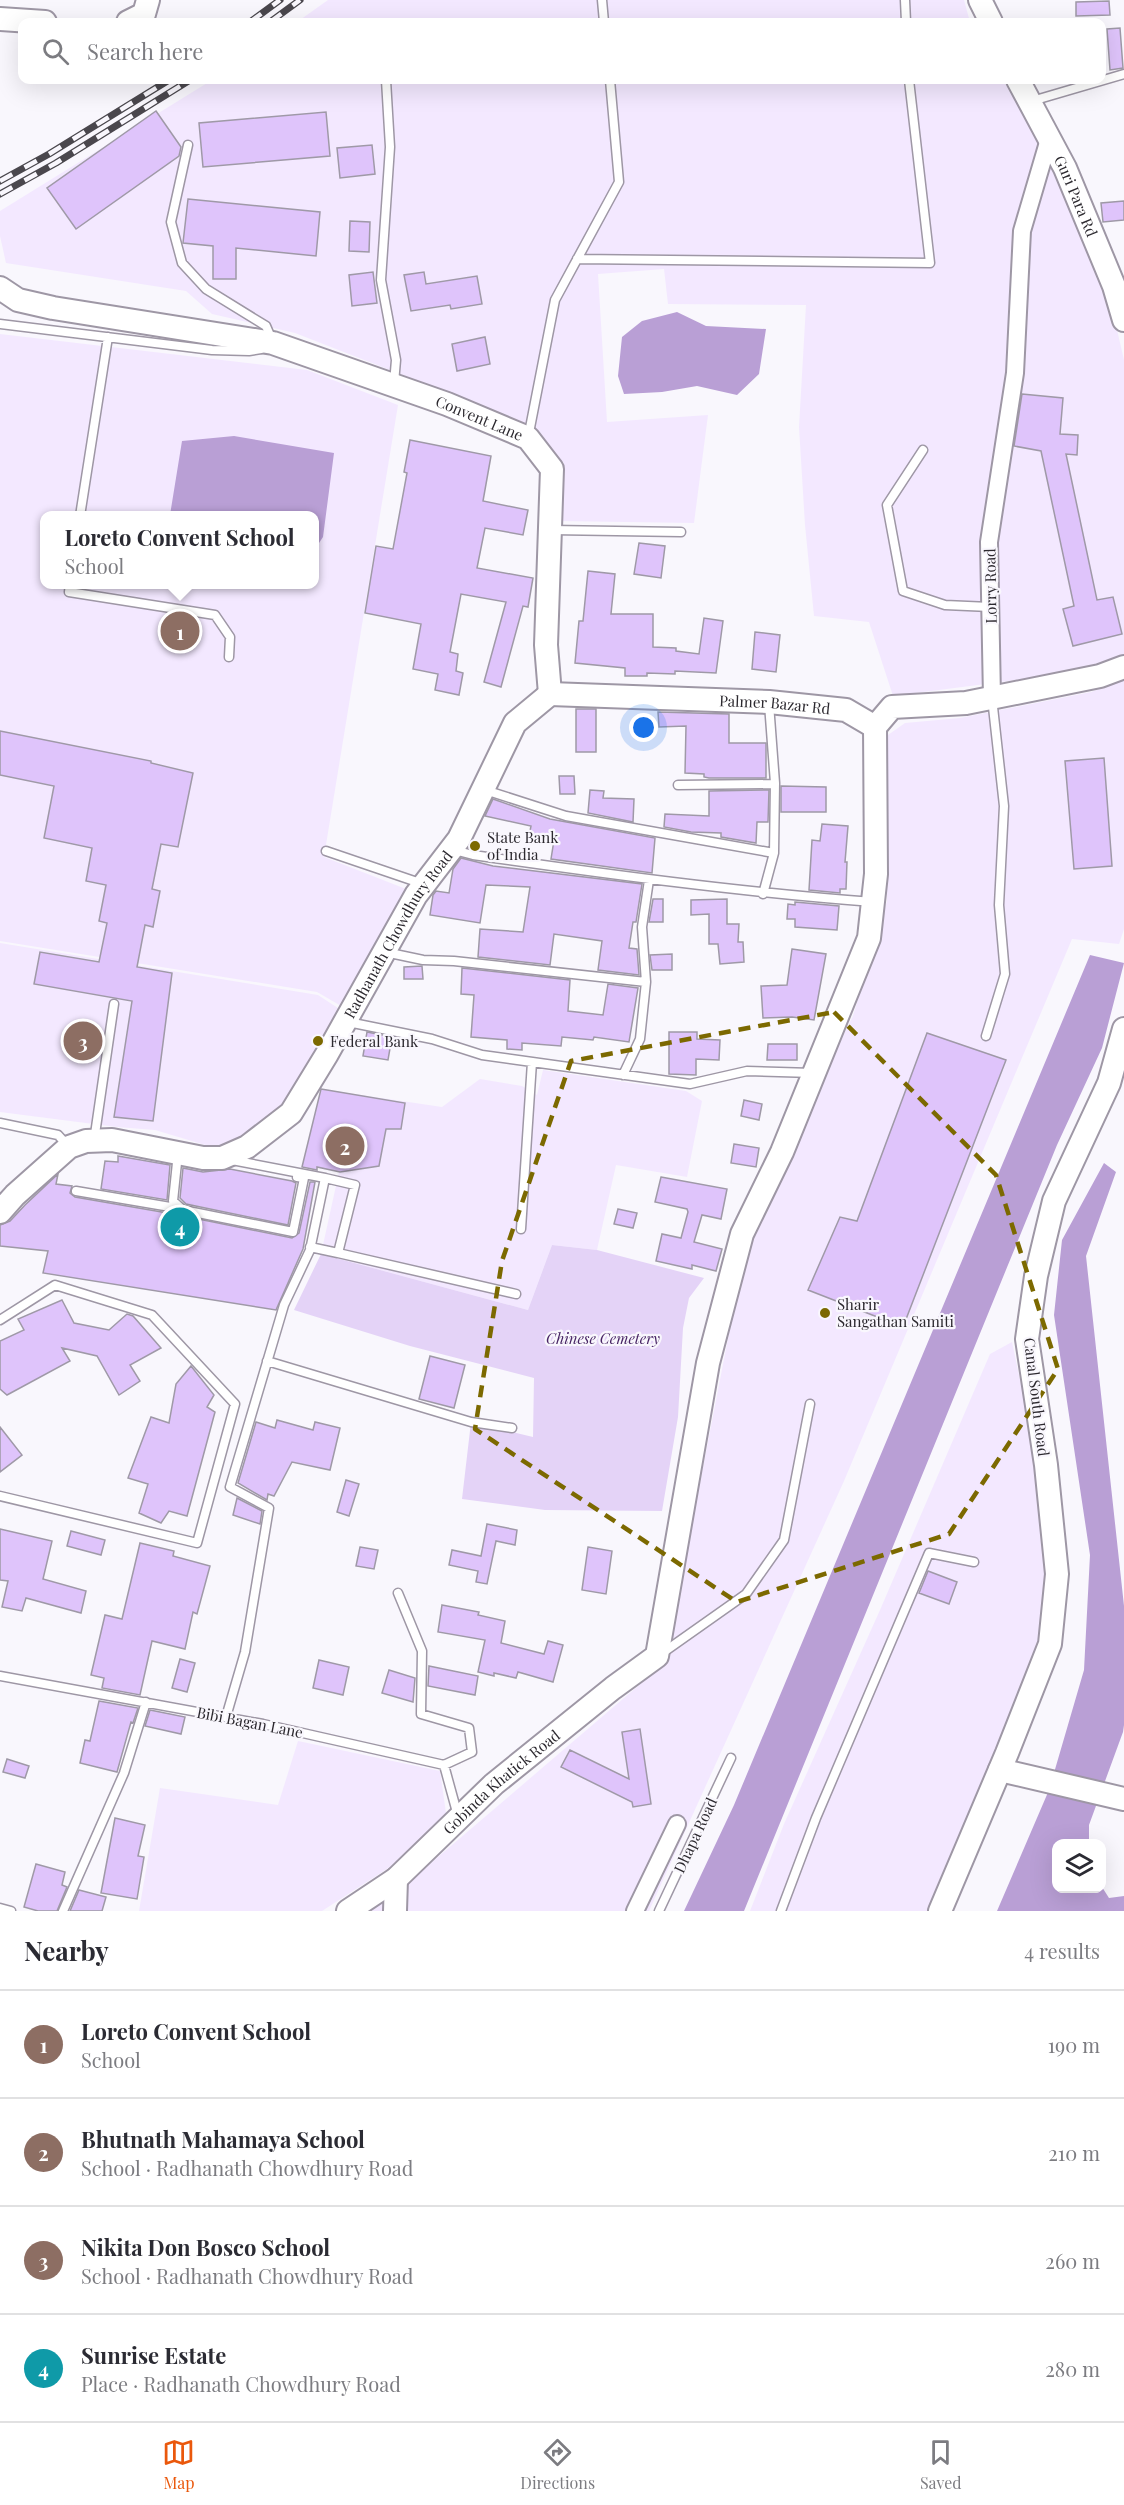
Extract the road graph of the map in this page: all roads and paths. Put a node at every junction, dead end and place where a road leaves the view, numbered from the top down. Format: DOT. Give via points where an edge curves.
graph roads {
  1 [pos="148,0"];
  2 [pos="602,0"];
  3 [pos="905,0"];
  4 [pos="980,0"];
  5 [pos="0,18"];
  6 [pos="137,18"];
  7 [pos="604,18"];
  8 [pos="906,18"];
  9 [pos="989,18"];
  10 [pos="18,20"];
  11 [pos="1124,74"];
  12 [pos="1106,79"];
  13 [pos="386,84"];
  14 [pos="610,84"];
  15 [pos="909,84"];
  16 [pos="1020,84"];
  17 [pos="1090,84"];
  18 [pos="1030,102"];
  19 [pos="1049,139"];
  20 [pos="188,145"];
  21 [pos="577,259"];
  22 [pos="0,288"];
  23 [pos="1124,320"];
  24 [pos="0,324"];
  25 [pos="108,337"];
  26 [pos="278,344"];
  27 [pos="394,385"];
  28 [pos="528,438"];
  29 [pos="923,450"];
  30 [pos="81,511"];
  31 [pos="551,530"];
  32 [pos="681,532"];
  33 [pos="69,589"];
  34 [pos="990,607"];
  35 [pos="230,657"];
  36 [pos="1121,670"];
  37 [pos="550,694"];
  38 [pos="992,698"];
  39 [pos="769,702"];
  40 [pos="875,728"];
  41 [pos="775,784"];
  42 [pos="678,785"];
  43 [pos="484,790"];
  44 [pos="452,850"];
  45 [pos="326,851"];
  46 [pos="774,853"];
  47 [pos="650,880"];
  48 [pos="426,885"];
  49 [pos="763,894"];
  50 [pos="873,902"];
  51 [pos="385,952"];
  52 [pos="646,982"];
  53 [pos="114,1004"];
  54 [pos="346,1021"];
  55 [pos="1124,1029"];
  56 [pos="986,1036"];
  57 [pos="532,1062"];
  58 [pos="813,1073"];
  59 [pos="623,1075"];
  60 [pos="0,1123"];
  61 [pos="94,1141"];
  62 [pos="69,1147"];
  63 [pos="178,1155"];
  64 [pos="222,1161"];
  65 [pos="326,1178"];
  66 [pos="76,1191"];
  67 [pos="183,1210"];
  68 [pos="0,1212"];
  69 [pos="521,1229"];
  70 [pos="310,1247"];
  71 [pos="338,1253"];
  72 [pos="516,1294"];
  73 [pos="0,1320"];
  74 [pos="267,1360"];
  75 [pos="810,1404"];
  76 [pos="513,1428"];
  77 [pos="0,1496"];
  78 [pos="974,1562"];
  79 [pos="398,1593"];
  80 [pos="657,1656"];
  81 [pos="0,1676"];
  82 [pos="146,1702"];
  83 [pos="226,1717"];
  84 [pos="731,1758"];
  85 [pos="444,1765"];
  86 [pos="1000,1770"];
  87 [pos="1124,1799"];
  88 [pos="459,1818"];
  89 [pos="677,1824"];
  90 [pos="396,1879"];
  91 [pos="0,1908"];
  92 [pos="11,1911"];
  93 [pos="63,1911"];
  94 [pos="348,1911"];
  95 [pos="394,1911"];
  96 [pos="635,1911"];
  97 [pos="659,1911"];
  98 [pos="781,1911"];
  99 [pos="940,1911"];
  1 -- 6 [label="street" via="144,15"];
  2 -- 7 [label="lane"];
  3 -- 8 [label="lane"];
  4 -- 9 [label="street"];
  5 -- 10 [label="street"];
  11 -- 12 [label="lane"];
  13 -- 27 [label="lane" via="390,147 381,280 396,360"];
  14 -- 21 [label="lane" via="619,182"];
  15 -- 21 [label="lane" via="930,263"];
  16 -- 18 [label="street, Guri Para Rd"];
  17 -- 18 [label="lane"];
  18 -- 19 [label="street, Guri Para Rd"];
  19 -- 23 [label="street, Guri Para Rd" via="1070,179"];
  19 -- 34 [label="street, Lorry Road" via="1022,231 1015,373 989,542"];
  20 -- 26 [label="lane" via="171,222 182,263 206,289 266,326"];
  21 -- 28 [label="lane" via="555,300"];
  22 -- 26 [label="street, Convent Lane" via="18,300 53,308"];
  24 -- 25 [label="lane, Convent Lane"];
  25 -- 26 [label="lane, Convent Lane" via="212,350 249,351"];
  25 -- 30 [label="lane"];
  26 -- 27 [label="street, Convent Lane"];
  27 -- 28 [label="street, Convent Lane"];
  28 -- 31 [label="street, Convent Lane" via="552,469"];
  29 -- 34 [label="lane" via="887,505 903,591 945,605"];
  31 -- 32 [label="lane"];
  31 -- 37 [label="street, Convent Lane" via="546,645"];
  33 -- 35 [label="lane" via="69,592 215,615 230,638"];
  34 -- 38 [label="street, Lorry Road"];
  36 -- 38 [label="street"];
  37 -- 39 [label="street, Palmer Bazar Rd"];
  37 -- 43 [label="street, Radhanath Chowdhury Road" via="515,723"];
  38 -- 40 [label="street" via="892,707"];
  38 -- 56 [label="lane, Lorry Road" via="1004,806 999,905 1005,974"];
  39 -- 40 [label="street, Palmer Bazar Rd" via="846,710"];
  39 -- 41 [label="lane"];
  40 -- 50 [label="street"];
  41 -- 42 [label="lane"];
  41 -- 46 [label="lane"];
  43 -- 44 [label="street, Radhanath Chowdhury Road"];
  43 -- 46 [label="lane" via="566,816"];
  44 -- 47 [label="lane"];
  44 -- 48 [label="street, Radhanath Chowdhury Road"];
  45 -- 48 [label="lane"];
  46 -- 49 [label="lane"];
  47 -- 49 [label="lane"];
  47 -- 52 [label="lane" via="642,927"];
  48 -- 51 [label="street, Radhanath Chowdhury Road" via="416,895"];
  49 -- 50 [label="lane"];
  50 -- 58 [label="street" via="869,938"];
  51 -- 52 [label="lane" via="423,960"];
  51 -- 54 [label="street, Radhanath Chowdhury Road"];
  52 -- 59 [label="lane" via="640,1039"];
  53 -- 61 [label="lane"];
  54 -- 57 [label="lane" via="432,1039 482,1055"];
  54 -- 64 [label="street, Radhanath Chowdhury Road" via="291,1113 248,1147"];
  55 -- 86 [label="street, Canal South Road" via="1109,1083 1054,1201 1036,1276 1027,1338 1058,1574 1050,1644"];
  57 -- 59 [label="lane"];
  57 -- 69 [label="lane"];
  58 -- 59 [label="lane" via="747,1071 690,1084"];
  58 -- 80 [label="street" via="782,1152 742,1234 708,1363"];
  60 -- 62 [label="lane" via="58,1135"];
  61 -- 62 [label="street, Radhanath Chowdhury Road"];
  61 -- 63 [label="street, Radhanath Chowdhury Road" via="122,1142"];
  62 -- 68 [label="street, Radhanath Chowdhury Road"];
  63 -- 64 [label="street, Radhanath Chowdhury Road"];
  63 -- 67 [label="lane" via="173,1201"];
  64 -- 65 [label="lane"];
  64 -- 67 [label="lane" via="304,1178 294,1232"];
  65 -- 70 [label="lane"];
  65 -- 71 [label="lane" via="355,1185"];
  66 -- 67 [label="lane"];
  70 -- 71 [label="lane"];
  70 -- 74 [label="lane" via="284,1305"];
  71 -- 72 [label="lane"];
  73 -- 77 [label="lane" via="55,1285 152,1315 234,1404 197,1543"];
  74 -- 76 [label="lane" via="471,1422"];
  74 -- 83 [label="lane" via="230,1487 269,1508 244,1652"];
  75 -- 80 [label="lane" via="784,1540 746,1594"];
  78 -- 98 [label="lane" via="929,1553 816,1818"];
  79 -- 85 [label="lane" via="422,1651 421,1714 469,1728 472,1752"];
  80 -- 88 [label="street, Gobinda Khatick Road" via="538,1747"];
  81 -- 82 [label="lane, Bibi Bagan Lane"];
  82 -- 83 [label="lane, Bibi Bagan Lane"];
  82 -- 93 [label="lane" via="124,1773"];
  83 -- 85 [label="lane, Bibi Bagan Lane"];
  84 -- 97 [label="lane, Dhapa Road"];
  85 -- 88 [label="lane"];
  86 -- 87 [label="street"];
  86 -- 99 [label="street, Canal South Road"];
  88 -- 90 [label="street, Gobinda Khatick Road"];
  89 -- 96 [label="street"];
  90 -- 94 [label="street, Gobinda Khatick Road"];
  90 -- 95 [label="street"];
  91 -- 92 [label="lane"];
}
